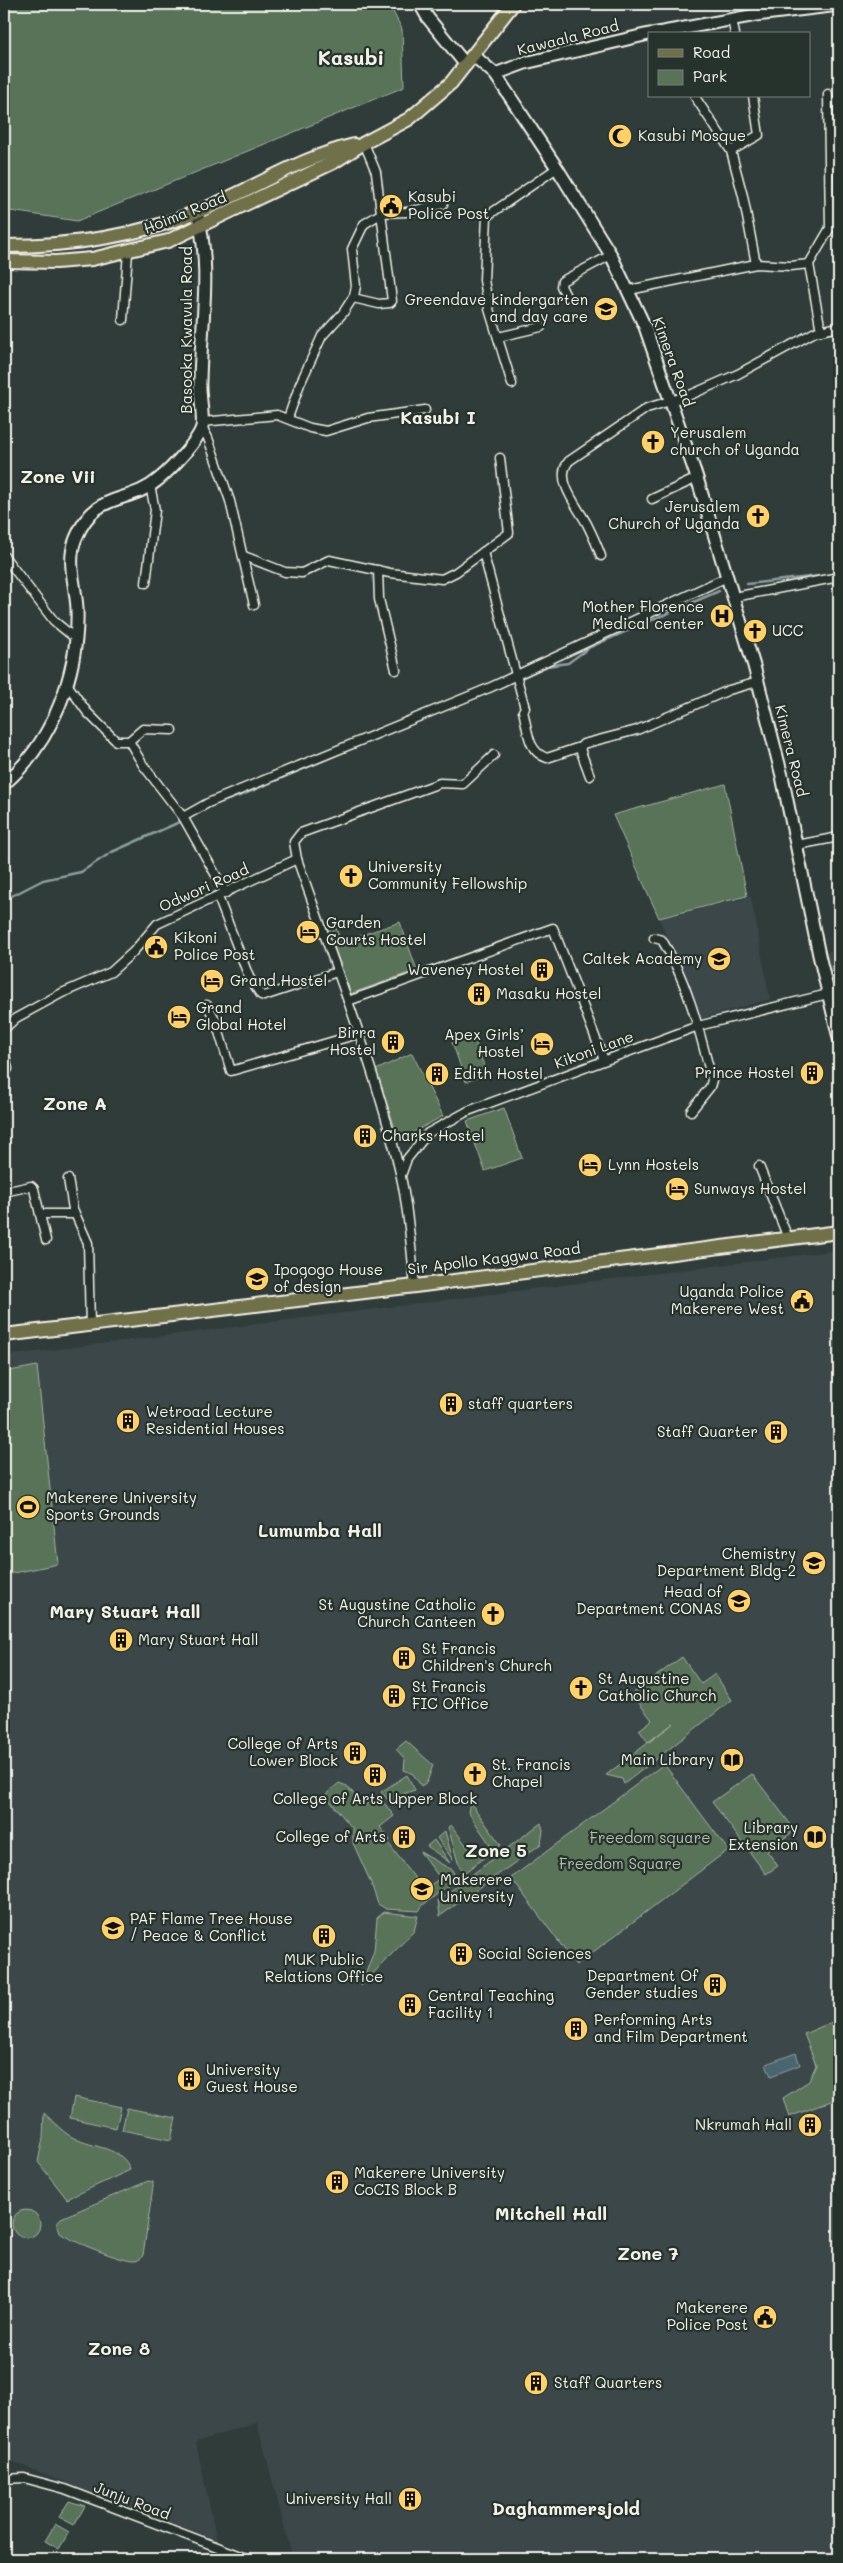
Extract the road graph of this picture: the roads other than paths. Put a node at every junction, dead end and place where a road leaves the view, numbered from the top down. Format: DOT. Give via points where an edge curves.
graph roads {
  1 [pos="420,4"];
  2 [pos="512,4"];
  3 [pos="838,8"];
  4 [pos="732,19"];
  5 [pos="661,32"];
  6 [pos="735,32"];
  7 [pos="648,34"];
  8 [pos="470,60"];
  9 [pos="495,74"];
  10 [pos="828,94"];
  11 [pos="696,98"];
  12 [pos="753,98"];
  13 [pos="364,143"];
  14 [pos="730,151"];
  15 [pos="557,168"];
  16 [pos="442,204"];
  17 [pos="197,212"];
  18 [pos="382,213"];
  19 [pos="201,227"];
  20 [pos="4,246"];
  21 [pos="128,252"];
  22 [pos="611,255"];
  23 [pos="4,261"];
  24 [pos="756,264"];
  25 [pos="809,264"];
  26 [pos="629,290"];
  27 [pos="353,298"];
  28 [pos="567,298"];
  29 [pos="123,320"];
  30 [pos="541,327"];
  31 [pos="839,327"];
  32 [pos="821,331"];
  33 [pos="498,337"];
  34 [pos="512,384"];
  35 [pos="671,400"];
  36 [pos="425,410"];
  37 [pos="288,418"];
  38 [pos="202,424"];
  39 [pos="500,458"];
  40 [pos="697,478"];
  41 [pos="150,485"];
  42 [pos="652,499"];
  43 [pos="484,552"];
  44 [pos="4,556"];
  45 [pos="244,556"];
  46 [pos="602,556"];
  47 [pos="378,570"];
  48 [pos="727,577"];
  49 [pos="839,578"];
  50 [pos="146,583"];
  51 [pos="734,597"];
  52 [pos="254,605"];
  53 [pos="76,639"];
  54 [pos="396,670"];
  55 [pos="515,674"];
  56 [pos="758,682"];
  57 [pos="67,684"];
  58 [pos="172,730"];
  59 [pos="129,741"];
  60 [pos="580,747"];
  61 [pos="494,755"];
  62 [pos="590,776"];
  63 [pos="4,784"];
  64 [pos="183,817"];
  65 [pos="839,837"];
  66 [pos="797,845"];
  67 [pos="297,860"];
  68 [pos="226,893"];
  69 [pos="218,897"];
  70 [pos="654,938"];
  71 [pos="337,972"];
  72 [pos="834,992"];
  73 [pos="348,1001"];
  74 [pos="207,1005"];
  75 [pos="698,1026"];
  76 [pos="4,1029"];
  77 [pos="358,1034"];
  78 [pos="839,1038"];
  79 [pos="4,1049"];
  80 [pos="604,1060"];
  81 [pos="4,1074"];
  82 [pos="691,1111"];
  83 [pos="760,1166"];
  84 [pos="401,1178"];
  85 [pos="68,1179"];
  86 [pos="4,1192"];
  87 [pos="40,1214"];
  88 [pos="75,1214"];
  89 [pos="839,1232"];
  90 [pos="788,1238"];
  91 [pos="46,1240"];
  92 [pos="415,1286"];
  93 [pos="90,1325"];
  94 [pos="4,1335"];
  95 [pos="4,2479"];
  96 [pos="249,2559"];
  1 -- 8 [label="street, Kimera Road" via="428,18"];
  2 -- 8 [label="main road, Hoima Road"];
  3 -- 4 [label="street, Kawaala Road"];
  4 -- 5 [label="street, Kawaala Road"];
  4 -- 6 [label="street"];
  7 -- 9 [label="street, Kawaala Road" via="525,63"];
  8 -- 9 [label="street, Kimera Road"];
  8 -- 13 [label="main road, Hoima Road" via="451,83 409,119"];
  9 -- 15 [label="street, Kimera Road"];
  10 -- 25 [label="street" via="830,228"];
  11 -- 14 [label="street"];
  12 -- 14 [label="street" via="759,135"];
  13 -- 17 [label="main road, Hoima Road" via="329,151"];
  13 -- 18 [label="street" via="376,172"];
  13 -- 19 [label="main road, Hoima Road" via="334,162"];
  14 -- 24 [label="street" via="743,196"];
  15 -- 22 [label="street, Kimera Road"];
  15 -- 33 [label="street" via="487,216 484,280"];
  16 -- 18 [label="street" via="407,212"];
  17 -- 19 [label="street, Basooka Kwavula Road"];
  17 -- 20 [label="main road, Hoima Road" via="149,228 89,242"];
  18 -- 27 [label="street" via="364,224 352,248 356,286"];
  18 -- 27 [label="street" via="392,301 379,304"];
  19 -- 21 [label="main road, Hoima Road" via="168,241"];
  19 -- 38 [label="street, Basooka Kwavula Road" via="205,272 200,378"];
  21 -- 23 [label="main road, Hoima Road" via="56,262"];
  21 -- 29 [label="street"];
  22 -- 26 [label="street, Kimera Road"];
  22 -- 28 [label="street" via="562,281"];
  24 -- 25 [label="street"];
  24 -- 26 [label="street"];
  25 -- 32 [label="street"];
  26 -- 35 [label="street, Kimera Road"];
  27 -- 37 [label="street" via="322,336"];
  30 -- 33 [label="street"];
  31 -- 32 [label="street"];
  32 -- 35 [label="street" via="738,374"];
  33 -- 34 [label="street"];
  35 -- 40 [label="street, Kimera Road"];
  35 -- 46 [label="street" via="646,408 565,465 564,478 572,500"];
  36 -- 37 [label="street" via="351,422 326,431"];
  37 -- 38 [label="street" via="277,415"];
  38 -- 41 [label="street, Basooka Kwavula Road" via="183,456"];
  38 -- 45 [label="street" via="230,501"];
  39 -- 43 [label="street" via="510,529 507,536"];
  40 -- 42 [label="street"];
  40 -- 48 [label="street, Kimera Road"];
  41 -- 50 [label="street" via="154,510"];
  41 -- 53 [label="street, Basooka Kwavula Road" via="99,506 90,514 75,540 71,567"];
  43 -- 47 [label="street" via="442,579"];
  43 -- 55 [label="street"];
  44 -- 53 [label="street" via="54,621"];
  45 -- 47 [label="street" via="285,572 302,574 329,560"];
  45 -- 52 [label="street"];
  47 -- 54 [label="street" via="379,599"];
  48 -- 51 [label="street, Kimera Road"];
  48 -- 55 [label="street" via="572,651"];
  49 -- 51 [label="street"];
  51 -- 56 [label="street, Kimera Road"];
  53 -- 57 [label="street, Basooka Kwavula Road"];
  55 -- 60 [label="street" via="534,750 547,758"];
  55 -- 64 [label="street" via="489,688 208,803"];
  56 -- 60 [label="street" via="729,690 648,726"];
  56 -- 66 [label="street, Kimera Road"];
  57 -- 59 [label="street" via="116,741"];
  57 -- 63 [label="street, Basooka Kwavula Road" via="45,735 22,769"];
  58 -- 59 [label="street" via="143,729"];
  59 -- 64 [label="street"];
  60 -- 62 [label="street"];
  61 -- 67 [label="street" via="464,784 440,783 297,835 294,847"];
  64 -- 68 [label="street"];
  65 -- 66 [label="street"];
  66 -- 72 [label="street, Kimera Road"];
  67 -- 68 [label="street, Odwori Road"];
  67 -- 71 [label="street"];
  68 -- 69 [label="street, Odwori Road"];
  69 -- 71 [label="street" via="249,978 262,995"];
  69 -- 76 [label="street, Odwori Road" via="158,924 111,972 62,993 16,1018"];
  70 -- 75 [label="street" via="664,943"];
  71 -- 73 [label="street"];
  72 -- 75 [label="street, Kikoni Lane"];
  72 -- 78 [label="street, Kimera Road"];
  73 -- 77 [label="street"];
  73 -- 80 [label="street" via="553,928"];
  74 -- 77 [label="street" via="215,1019 231,1070"];
  75 -- 80 [label="street, Kikoni Lane"];
  75 -- 82 [label="street" via="712,1083"];
  77 -- 84 [label="street"];
  79 -- 81 [label="street" via="8,1069"];
  80 -- 84 [label="street, Kikoni Lane" via="468,1111 437,1127 413,1149 404,1163"];
  83 -- 90 [label="street"];
  84 -- 92 [label="street"];
  85 -- 88 [label="street"];
  86 -- 87 [label="street" via="31,1186"];
  87 -- 88 [label="street"];
  87 -- 91 [label="street"];
  88 -- 93 [label="street" via="88,1243"];
  89 -- 90 [label="main road, Sir Apollo Kaggwa Road"];
  90 -- 92 [label="main road, Sir Apollo Kaggwa Road"];
  92 -- 93 [label="main road, Sir Apollo Kaggwa Road"];
  93 -- 94 [label="main road, Sir Apollo Kaggwa Road"];
  95 -- 96 [label="street, Junju Road" via="24,2478 66,2489"];
}
